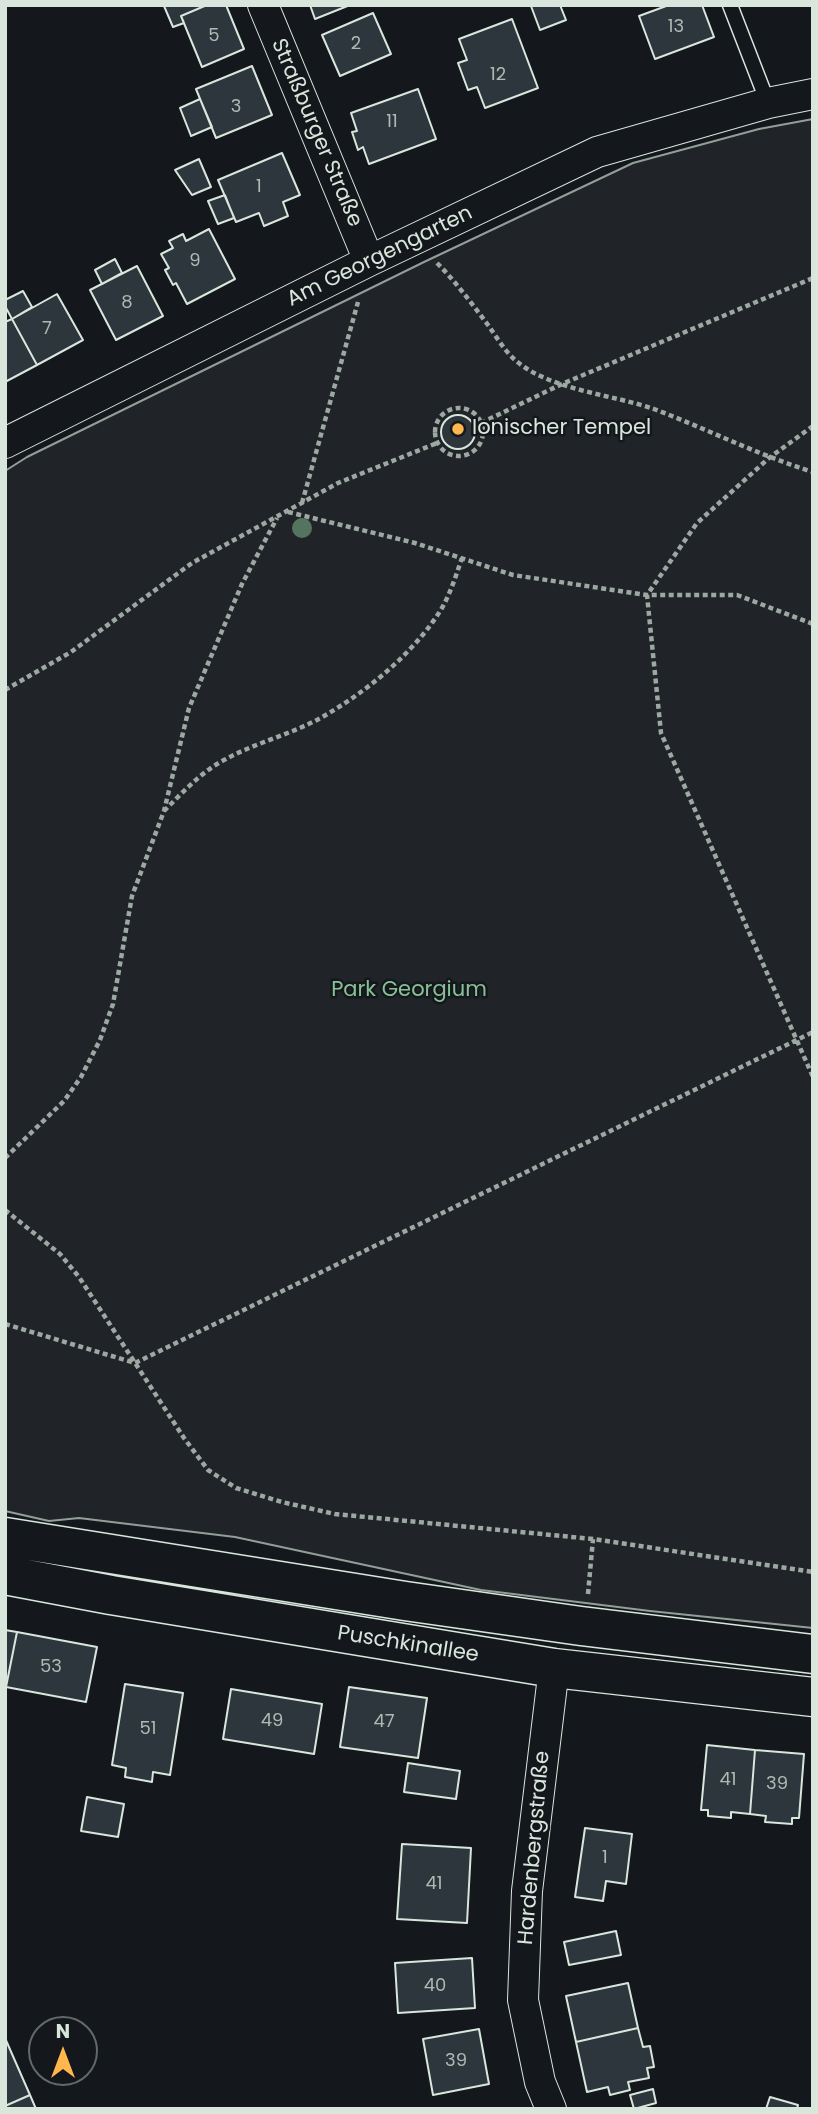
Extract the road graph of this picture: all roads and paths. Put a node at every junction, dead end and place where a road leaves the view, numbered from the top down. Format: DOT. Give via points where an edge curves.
graph roads {
  1 [pos="263,5"];
  2 [pos="730,5"];
  3 [pos="813,94"];
  4 [pos="768,103"];
  5 [pos="414,240"];
  6 [pos="369,261"];
  7 [pos="813,278"];
  8 [pos="562,384"];
  9 [pos="481,423"];
  10 [pos="813,426"];
  11 [pos="5,443"];
  12 [pos="437,443"];
  13 [pos="769,458"];
  14 [pos="813,472"];
  15 [pos="302,503"];
  16 [pos="288,512"];
  17 [pos="276,518"];
  18 [pos="462,558"];
  19 [pos="647,595"];
  20 [pos="813,624"];
  21 [pos="5,690"];
  22 [pos="164,811"];
  23 [pos="813,1032"];
  24 [pos="796,1040"];
  25 [pos="813,1077"];
  26 [pos="5,1158"];
  27 [pos="5,1210"];
  28 [pos="5,1324"];
  29 [pos="135,1363"];
  30 [pos="5,1537"];
  31 [pos="813,1572"];
  32 [pos="5,1575"];
  33 [pos="813,1654"];
  34 [pos="554,1668"];
  35 [pos="813,1697"];
  36 [pos="551,2109"];
  1 -- 6 [label="street, Straßburger Straße"];
  2 -- 4 [label="lane"];
  3 -- 4 [label="street, Am Georgengarten"];
  4 -- 5 [label="street, Am Georgengarten" via="597,152"];
  5 -- 6 [label="street, Am Georgengarten"];
  5 -- 8 [label="path" via="446,272 512,358 527,370"];
  6 -- 11 [label="street, Am Georgengarten"];
  6 -- 15 [label="path"];
  7 -- 8 [label="path"];
  8 -- 9 [label="path"];
  8 -- 13 [label="path" via="646,407"];
  9 -- 12 [label="path" via="482,439 472,452 456,456"];
  9 -- 12 [label="path" via="464,408 449,410 435,427"];
  10 -- 13 [label="path"];
  12 -- 15 [label="path" via="338,482"];
  13 -- 14 [label="path"];
  13 -- 19 [label="path" via="697,523"];
  15 -- 16 [label="path"];
  16 -- 17 [label="path"];
  16 -- 18 [label="path"];
  17 -- 21 [label="path" via="192,563 71,652"];
  17 -- 22 [label="path" via="242,584 190,708"];
  18 -- 19 [label="path" via="513,575"];
  18 -- 22 [label="path" via="442,608 400,658 365,688 324,716 225,760"];
  19 -- 20 [label="path" via="737,595"];
  19 -- 24 [label="path" via="661,733"];
  22 -- 26 [label="path" via="132,896 113,1004 100,1040 64,1101"];
  23 -- 24 [label="path"];
  24 -- 25 [label="path"];
  24 -- 29 [label="path"];
  27 -- 29 [label="path" via="73,1269"];
  28 -- 29 [label="path"];
  29 -- 31 [label="path" via="208,1470 236,1488 282,1503 335,1514 593,1539"];
  30 -- 33 [label="main road, Puschkinallee" via="459,1609"];
  32 -- 34 [label="main road, Puschkinallee"];
  34 -- 35 [label="main road, Puschkinallee"];
  34 -- 36 [label="street, Hardenbergstraße" via="527,1891 523,2000 540,2082"];
}
